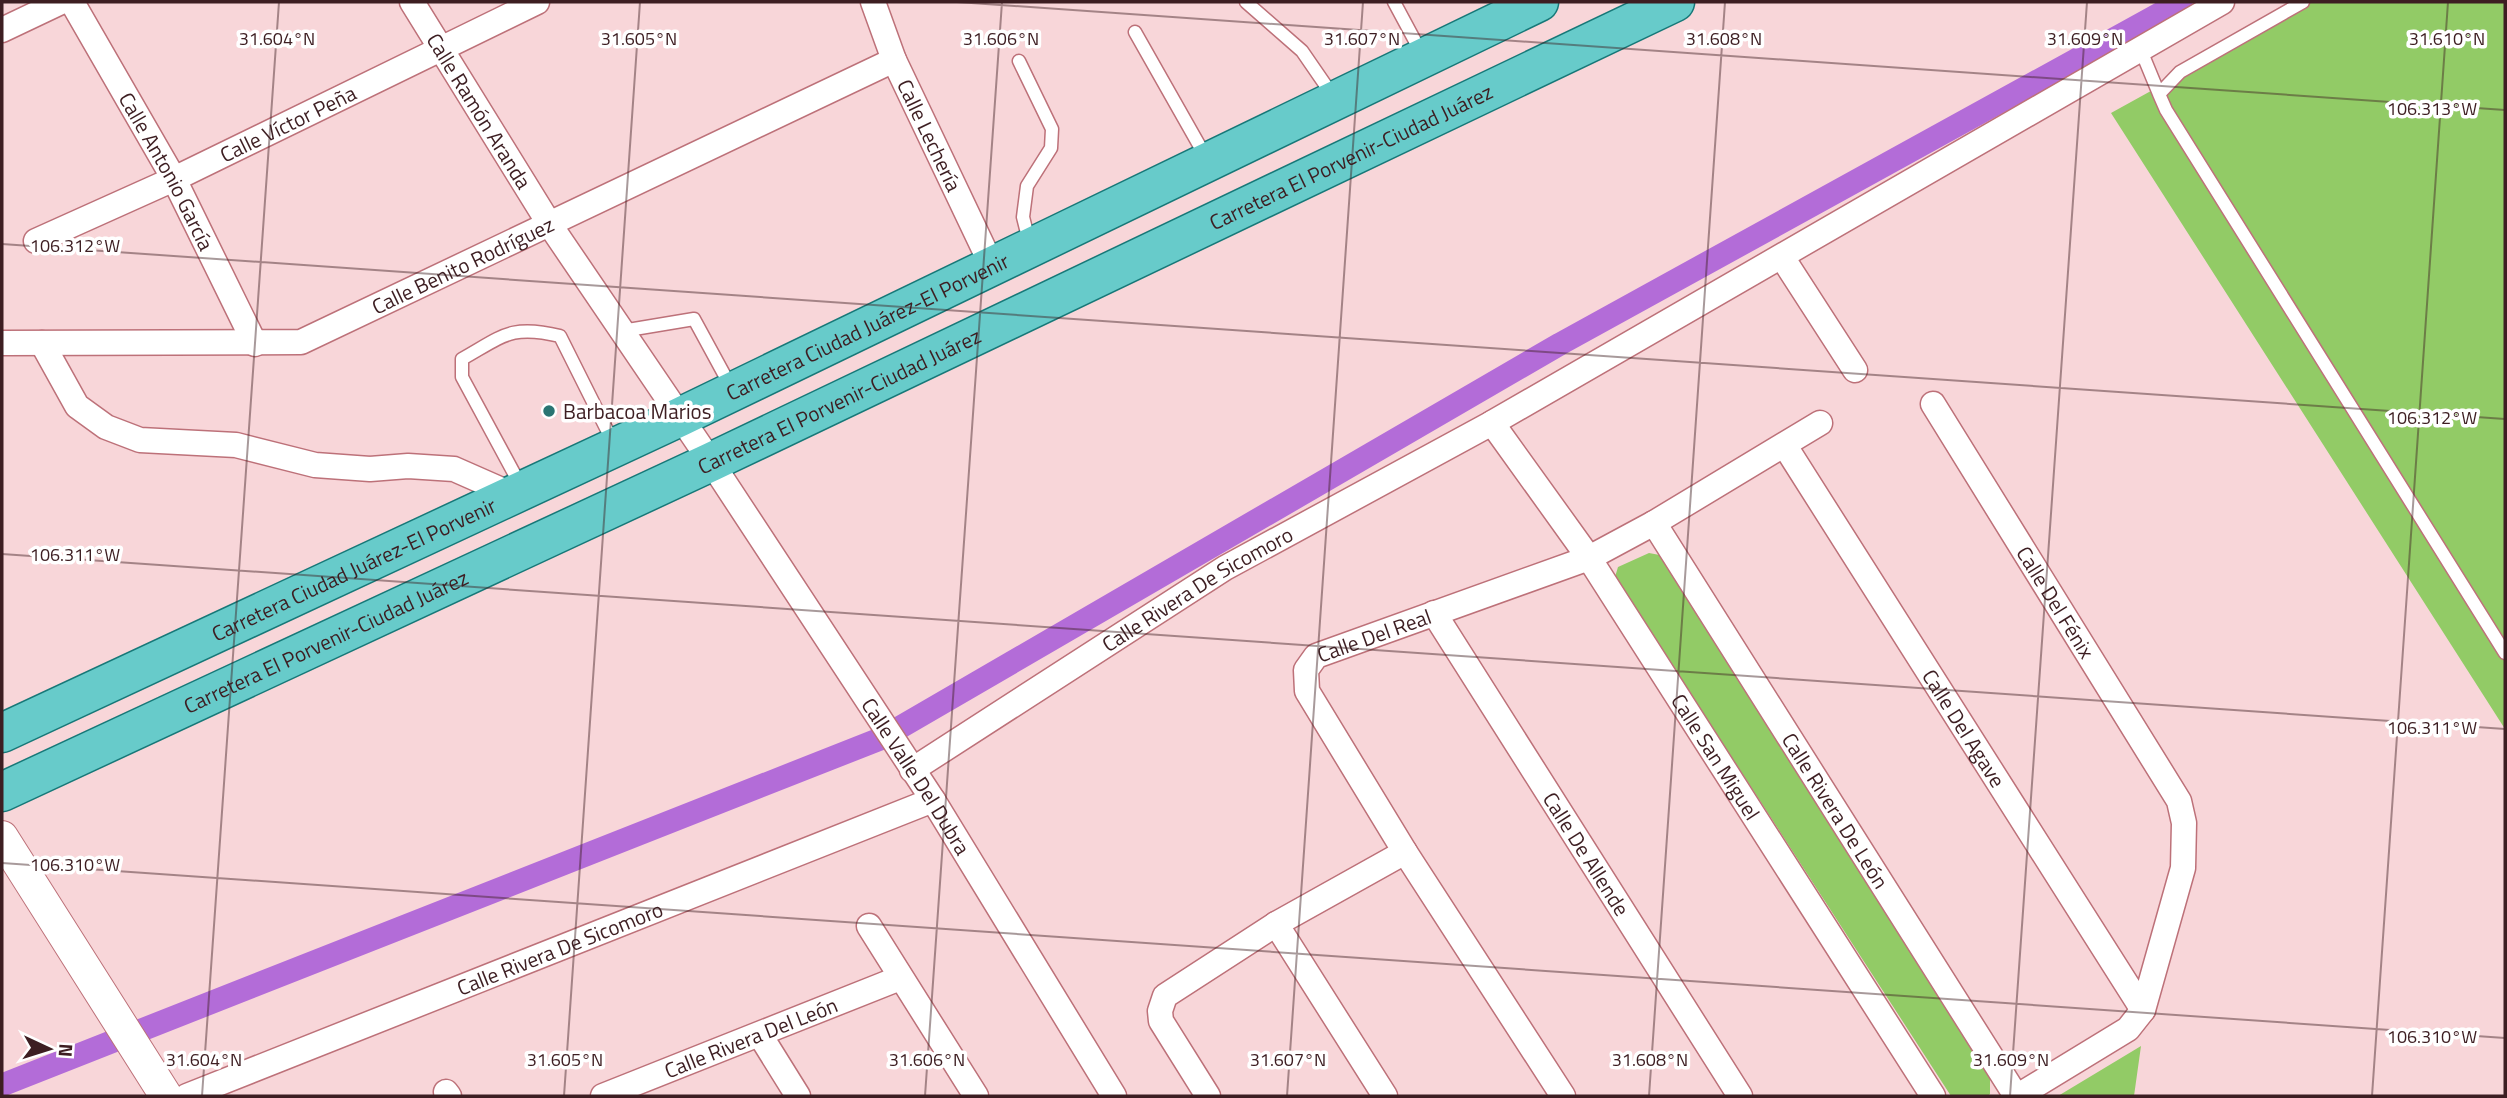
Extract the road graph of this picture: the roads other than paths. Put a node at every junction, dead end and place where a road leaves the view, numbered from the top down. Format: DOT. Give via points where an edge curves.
graph roads {
  1 [pos="61,2"];
  2 [pos="72,2"];
  3 [pos="412,2"];
  4 [pos="537,2"];
  5 [pos="1246,2"];
  6 [pos="1394,2"];
  7 [pos="1539,2"];
  8 [pos="1675,2"];
  9 [pos="2222,2"];
  10 [pos="2303,2"];
  11 [pos="876,4"];
  12 [pos="2,30"];
  13 [pos="1135,32"];
  14 [pos="441,47"];
  15 [pos="2140,48"];
  16 [pos="1424,57"];
  17 [pos="894,60"];
  18 [pos="1019,61"];
  19 [pos="2159,94"];
  20 [pos="1335,100"];
  21 [pos="1208,160"];
  22 [pos="174,179"];
  23 [pos="550,225"];
  24 [pos="36,241"];
  25 [pos="1031,248"];
  26 [pos="1782,257"];
  27 [pos="993,268"];
  28 [pos="622,331"];
  29 [pos="2,343"];
  30 [pos="42,343"];
  31 [pos="255,344"];
  32 [pos="1856,370"];
  33 [pos="734,392"];
  34 [pos="1933,404"];
  35 [pos="680,417"];
  36 [pos="1820,423"];
  37 [pos="1492,424"];
  38 [pos="1785,446"];
  39 [pos="616,447"];
  40 [pos="711,462"];
  41 [pos="519,492"];
  42 [pos="1654,523"];
  43 [pos="1589,558"];
  44 [pos="1434,613"];
  45 [pos="2505,653"];
  46 [pos="2,733"];
  47 [pos="907,762"];
  48 [pos="2,792"];
  49 [pos="933,800"];
  50 [pos="2,837"];
  51 [pos="1405,852"];
  52 [pos="1276,924"];
  53 [pos="869,926"];
  54 [pos="900,978"];
  55 [pos="2143,1010"];
  56 [pos="760,1035"];
  57 [pos="613,1095"];
  58 [pos="166,1096"];
  59 [pos="187,1096"];
  60 [pos="798,1096"];
  61 [pos="976,1096"];
  62 [pos="1114,1096"];
  63 [pos="1208,1096"];
  64 [pos="1385,1096"];
  65 [pos="1563,1096"];
  66 [pos="1740,1096"];
  67 [pos="1933,1096"];
  68 [pos="2017,1096"];
  1 -- 12 [label="street"];
  2 -- 22 [label="street, Calle Antonio García"];
  3 -- 14 [label="street, Calle Ramón Aranda"];
  4 -- 14 [label="street, Calle Víctor Peña"];
  5 -- 20 [label="lane" via="1302,51"];
  6 -- 16 [label="lane"];
  7 -- 16 [label="main road, Carretera Ciudad Juárez-El Porvenir"];
  8 -- 40 [label="main road, Carretera El Porvenir-Ciudad Juárez"];
  9 -- 15 [label="street, Calle Rivera De Sicomoro"];
  10 -- 19 [label="lane" via="2180,72"];
  11 -- 17 [label="street, Calle Lechería"];
  13 -- 21 [label="lane"];
  14 -- 22 [label="street, Calle Víctor Peña"];
  14 -- 23 [label="street, Calle Ramón Aranda"];
  15 -- 19 [label="lane"];
  15 -- 26 [label="street, Calle Rivera De Sicomoro"];
  16 -- 20 [label="main road, Carretera Ciudad Juárez-El Porvenir"];
  17 -- 23 [label="street, Calle Benito Rodríguez"];
  17 -- 27 [label="street, Calle Lechería"];
  18 -- 25 [label="lane" via="1052,129 1051,148 1027,186 1023,217"];
  19 -- 45 [label="lane"];
  20 -- 21 [label="main road, Carretera Ciudad Juárez-El Porvenir"];
  21 -- 25 [label="main road, Carretera Ciudad Juárez-El Porvenir"];
  22 -- 24 [label="street, Calle Víctor Peña"];
  22 -- 31 [label="street, Calle Antonio García"];
  23 -- 28 [label="street, Calle Ramón Aranda"];
  23 -- 31 [label="street, Calle Benito Rodríguez" via="301,342"];
  25 -- 27 [label="main road, Carretera Ciudad Juárez-El Porvenir"];
  26 -- 32 [label="street"];
  26 -- 37 [label="street, Calle Rivera De Sicomoro"];
  27 -- 33 [label="main road, Carretera Ciudad Juárez-El Porvenir"];
  28 -- 33 [label="lane" via="694,319"];
  28 -- 35 [label="street, Calle Ramón Aranda"];
  29 -- 30 [label="street, Calle Benito Rodríguez"];
  30 -- 31 [label="street, Calle Benito Rodríguez"];
  30 -- 41 [label="street" via="77,406 106,427 140,440 236,444 315,465 454,469"];
  33 -- 35 [label="main road, Carretera Ciudad Juárez-El Porvenir"];
  34 -- 55 [label="street, Calle Del Fénix" via="2179,801 2184,823 2183,867"];
  35 -- 39 [label="main road, Carretera Ciudad Juárez-El Porvenir"];
  35 -- 40 [label="street, Calle Ramón Aranda"];
  36 -- 38 [label="street, Calle Del Real"];
  37 -- 43 [label="street, Calle San Miguel"];
  37 -- 47 [label="street, Calle Rivera De Sicomoro" via="1225,568"];
  38 -- 42 [label="street, Calle Del Real"];
  38 -- 55 [label="street, Calle Del Agave"];
  39 -- 41 [label="main road, Carretera Ciudad Juárez-El Porvenir"];
  39 -- 41 [label="lane" via="559,336 530,328 512,331 463,359 462,377"];
  40 -- 47 [label="street, Calle Valle Del Dubra"];
  40 -- 48 [label="main road, Carretera El Porvenir-Ciudad Juárez"];
  41 -- 46 [label="main road, Carretera Ciudad Juárez-El Porvenir"];
  42 -- 43 [label="street, Calle Del Real"];
  42 -- 68 [label="street, Calle Rivera De León"];
  43 -- 44 [label="street, Calle Del Real"];
  43 -- 67 [label="street, Calle San Miguel"];
  44 -- 51 [label="street, Calle Del Real" via="1316,656 1306,670 1307,691"];
  44 -- 66 [label="street, Calle De Allende"];
  47 -- 49 [label="street, Calle Valle Del Dubra"];
  49 -- 59 [label="street, Calle Rivera De Sicomoro"];
  49 -- 62 [label="street, Calle Valle Del Dubra"];
  50 -- 58 [label="street"];
  51 -- 52 [label="street"];
  51 -- 65 [label="street, Calle Del Real"];
  52 -- 63 [label="street" via="1161,1002 1161,1021"];
  52 -- 64 [label="street"];
  53 -- 54 [label="street"];
  54 -- 56 [label="street, Calle Rivera Del León"];
  54 -- 61 [label="street"];
  55 -- 68 [label="street" via="2127,1029"];
  56 -- 57 [label="street, Calle Rivera Del León"];
  56 -- 60 [label="street"];
}
